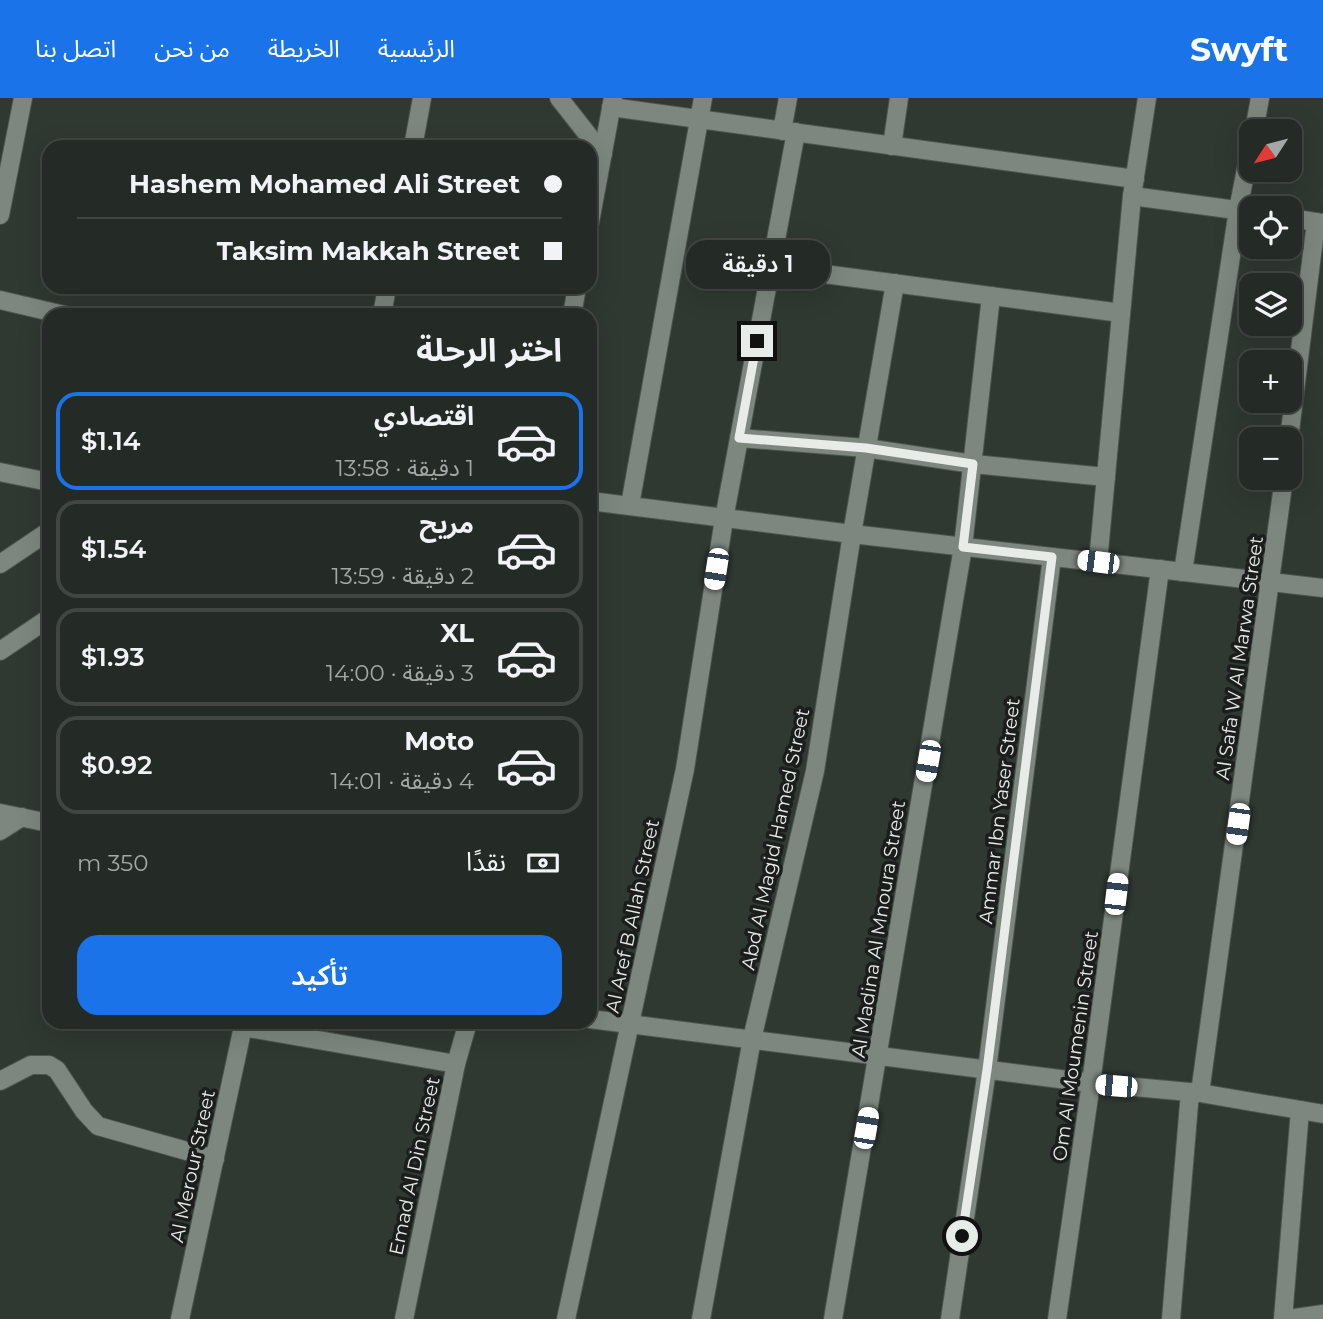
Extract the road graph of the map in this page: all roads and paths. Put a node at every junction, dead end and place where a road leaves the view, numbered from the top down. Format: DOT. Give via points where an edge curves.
graph roads {
  1 [pos="23,98"];
  2 [pos="422,98"];
  3 [pos="559,98"];
  4 [pos="703,98"];
  5 [pos="788,98"];
  6 [pos="899,98"];
  7 [pos="1147,98"];
  8 [pos="1260,98"];
  9 [pos="612,102"];
  10 [pos="699,119"];
  11 [pos="1256,119"];
  12 [pos="789,132"];
  13 [pos="414,140"];
  14 [pos="593,140"];
  15 [pos="597,146"];
  16 [pos="892,146"];
  17 [pos="603,153"];
  18 [pos="597,185"];
  19 [pos="1133,188"];
  20 [pos="1239,210"];
  21 [pos="0,215"];
  22 [pos="1302,220"];
  23 [pos="1320,223"];
  24 [pos="1239,246"];
  25 [pos="771,267"];
  26 [pos="895,283"];
  27 [pos="991,296"];
  28 [pos="0,300"];
  29 [pos="42,310"];
  30 [pos="1121,313"];
  31 [pos="1291,427"];
  32 [pos="739,438"];
  33 [pos="866,448"];
  34 [pos="973,464"];
  35 [pos="0,472"];
  36 [pos="1106,477"];
  37 [pos="42,481"];
  38 [pos="1282,490"];
  39 [pos="597,505"];
  40 [pos="630,505"];
  41 [pos="724,519"];
  42 [pos="852,534"];
  43 [pos="42,536"];
  44 [pos="963,547"];
  45 [pos="1052,557"];
  46 [pos="1098,562"];
  47 [pos="0,564"];
  48 [pos="1160,569"];
  49 [pos="1183,572"];
  50 [pos="1271,582"];
  51 [pos="1323,588"];
  52 [pos="42,623"];
  53 [pos="0,651"];
  54 [pos="0,813"];
  55 [pos="22,817"];
  56 [pos="42,821"];
  57 [pos="0,831"];
  58 [pos="597,1020"];
  59 [pos="630,1026"];
  60 [pos="242,1029"];
  61 [pos="270,1029"];
  62 [pos="466,1029"];
  63 [pos="752,1039"];
  64 [pos="879,1055"];
  65 [pos="456,1064"];
  66 [pos="987,1070"];
  67 [pos="0,1081"];
  68 [pos="1091,1083"];
  69 [pos="1195,1092"];
  70 [pos="1300,1110"];
  71 [pos="1323,1114"];
  72 [pos="215,1159"];
  73 [pos="1323,1314"];
  74 [pos="180,1319"];
  75 [pos="404,1319"];
  76 [pos="566,1319"];
  77 [pos="701,1319"];
  78 [pos="833,1319"];
  79 [pos="950,1319"];
  80 [pos="1057,1319"];
  81 [pos="1171,1319"];
  82 [pos="1283,1319"];
  83 [pos="1288,1319"];
  1 -- 21 [label="street"];
  2 -- 13 [label="street"];
  3 -- 14 [label="street"];
  4 -- 10 [label="street"];
  5 -- 12 [label="street, Al Aref B Allah Street"];
  6 -- 16 [label="street"];
  7 -- 19 [label="street"];
  8 -- 11 [label="street"];
  9 -- 10 [label="street"];
  9 -- 17 [label="street"];
  10 -- 12 [label="street"];
  10 -- 40 [label="street"];
  12 -- 16 [label="street"];
  12 -- 25 [label="street, Al Aref B Allah Street"];
  15 -- 17 [label="street"];
  16 -- 19 [label="street"];
  17 -- 18 [label="street"];
  19 -- 20 [label="street"];
  19 -- 30 [label="street"];
  22 -- 23 [label="street"];
  23 -- 31 [label="street"];
  24 -- 49 [label="street"];
  25 -- 26 [label="street"];
  25 -- 32 [label="street, Al Aref B Allah Street"];
  26 -- 27 [label="street"];
  26 -- 33 [label="street, Abd Al Magid Hamed Street"];
  27 -- 30 [label="street"];
  27 -- 34 [label="street, Al Madina Al Mnoura Street"];
  28 -- 29 [label="street"];
  30 -- 36 [label="street"];
  32 -- 33 [label="street"];
  32 -- 41 [label="street, Al Aref B Allah Street"];
  33 -- 34 [label="street"];
  33 -- 42 [label="street, Abd Al Magid Hamed Street"];
  34 -- 36 [label="street"];
  34 -- 44 [label="street, Al Madina Al Mnoura Street"];
  35 -- 37 [label="street"];
  36 -- 46 [label="street"];
  38 -- 50 [label="street, Al Safa W Al Marwa Street"];
  39 -- 40 [label="street"];
  40 -- 41 [label="street"];
  41 -- 42 [label="street"];
  41 -- 59 [label="street, Al Aref B Allah Street" via="685,769"];
  42 -- 44 [label="street"];
  42 -- 63 [label="street, Abd Al Magid Hamed Street" via="815,771"];
  43 -- 47 [label="street"];
  44 -- 45 [label="street"];
  44 -- 64 [label="street, Al Madina Al Mnoura Street"];
  45 -- 46 [label="street"];
  45 -- 66 [label="street, Ammar Ibn Yaser Street"];
  46 -- 48 [label="street"];
  48 -- 49 [label="street"];
  48 -- 68 [label="street, Om Al Moumenin Street"];
  49 -- 50 [label="street"];
  50 -- 51 [label="street"];
  50 -- 69 [label="street, Al Safa W Al Marwa Street"];
  52 -- 53 [label="street"];
  54 -- 55 [label="street"];
  55 -- 56 [label="street"];
  55 -- 57 [label="street"];
  58 -- 59 [label="street"];
  59 -- 63 [label="street"];
  59 -- 76 [label="street, Al Aref B Allah Street"];
  60 -- 72 [label="street, Al Merour Street"];
  61 -- 65 [label="street"];
  62 -- 65 [label="street, Emad Al Din Street"];
  63 -- 64 [label="street"];
  63 -- 77 [label="street, Abd Al Magid Hamed Street"];
  64 -- 66 [label="street"];
  64 -- 78 [label="street, Al Madina Al Mnoura Street"];
  65 -- 75 [label="street, Emad Al Din Street"];
  66 -- 68 [label="street"];
  66 -- 79 [label="street, Ammar Ibn Yaser Street"];
  67 -- 72 [label="street" via="31,1065 49,1065 98,1126"];
  68 -- 69 [label="street"];
  68 -- 80 [label="street, Om Al Moumenin Street"];
  69 -- 70 [label="street"];
  69 -- 81 [label="street, Al Safa W Al Marwa Street"];
  70 -- 71 [label="street"];
  70 -- 82 [label="street"];
  72 -- 74 [label="street, Al Merour Street"];
  73 -- 83 [label="street"];
}
